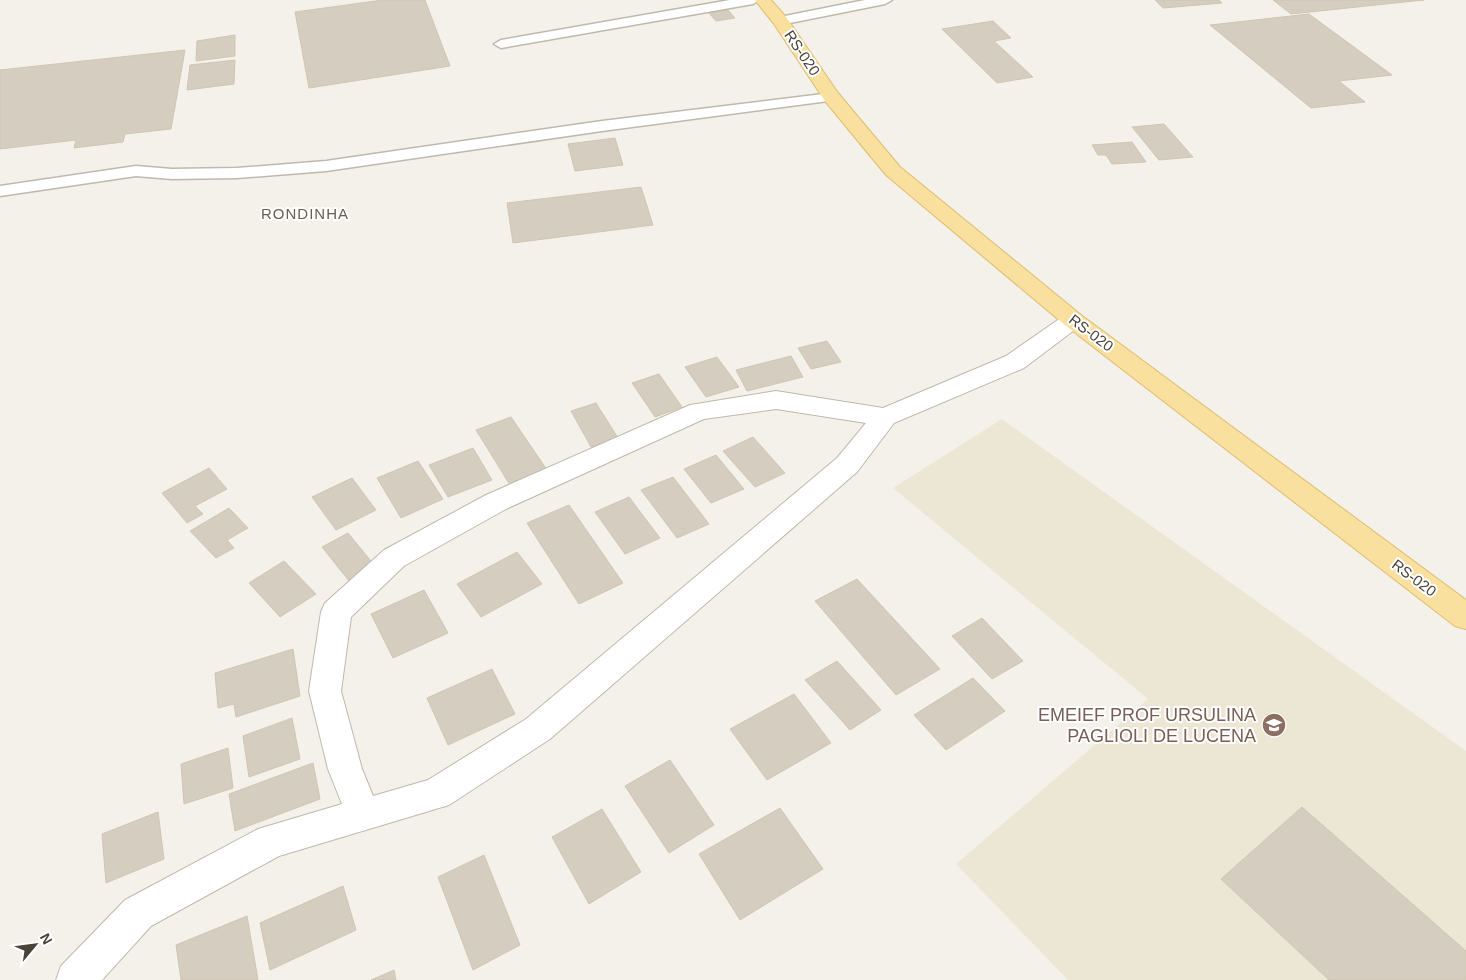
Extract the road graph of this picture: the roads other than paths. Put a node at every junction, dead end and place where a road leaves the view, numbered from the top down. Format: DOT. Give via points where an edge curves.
graph roads {
  1 [pos="753,0"];
  2 [pos="763,0"];
  3 [pos="885,0"];
  4 [pos="780,21"];
  5 [pos="501,44"];
  6 [pos="831,97"];
  7 [pos="0,191"];
  8 [pos="1073,320"];
  9 [pos="885,417"];
  10 [pos="1466,617"];
  11 [pos="364,815"];
  12 [pos="75,980"];
  1 -- 5 [label="lane"];
  2 -- 4 [label="main road, RS-020"];
  3 -- 4 [label="lane"];
  4 -- 6 [label="main road, RS-020"];
  6 -- 7 [label="lane" via="326,166 237,173 136,171"];
  6 -- 8 [label="main road, RS-020" via="893,171"];
  8 -- 9 [label="street" via="1015,362"];
  8 -- 10 [label="main road, RS-020"];
  9 -- 11 [label="street" via="847,465 538,729 436,794"];
  9 -- 11 [label="street" via="776,400 698,411 496,502 394,558 336,612 325,691 345,770"];
  11 -- 12 [label="street" via="271,841 138,913"];
}
